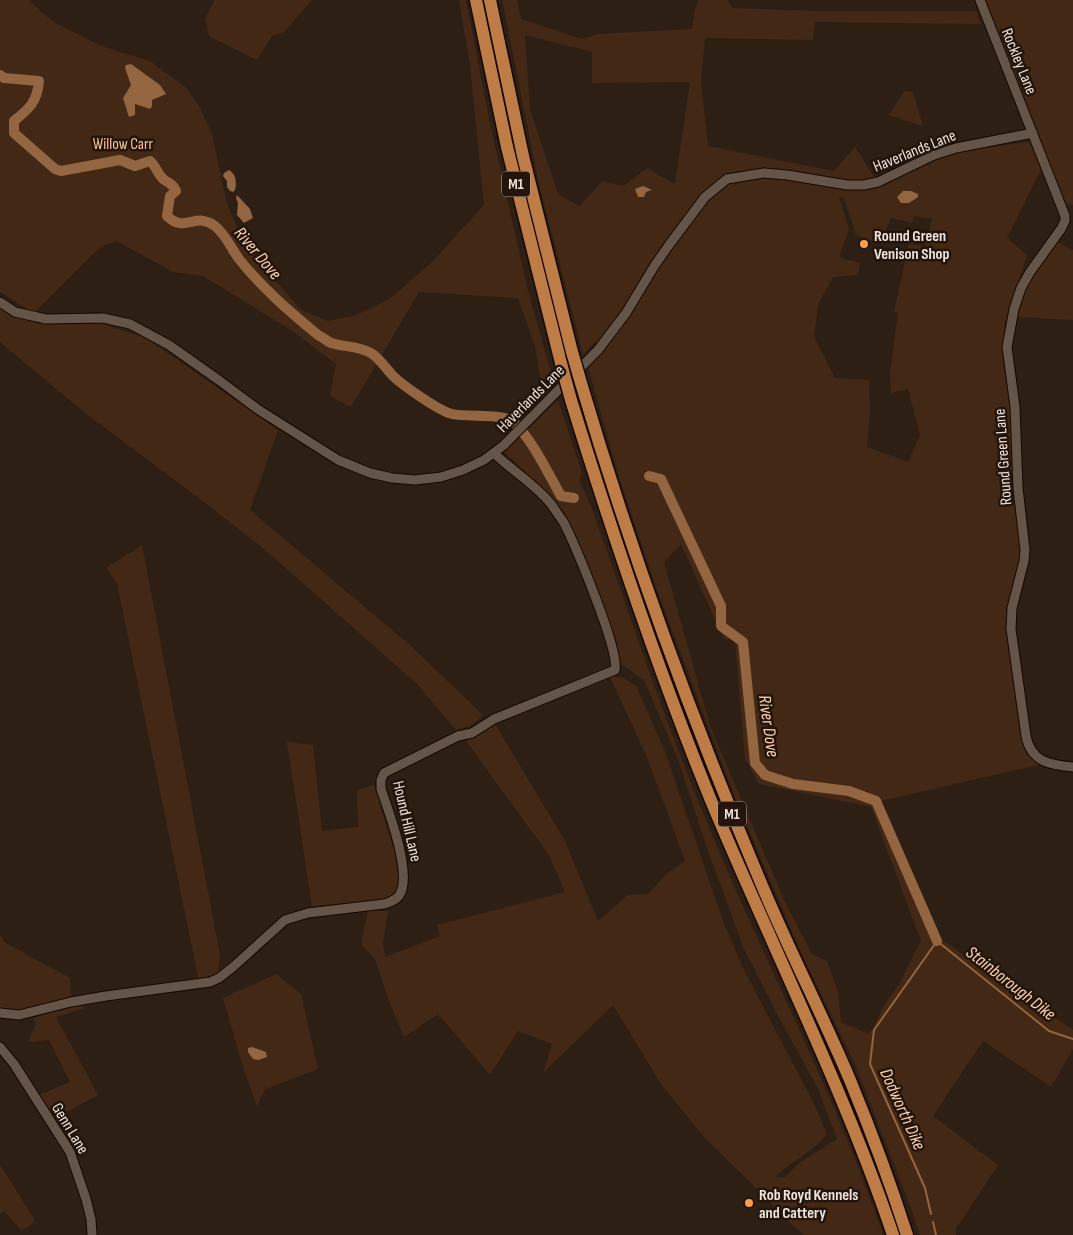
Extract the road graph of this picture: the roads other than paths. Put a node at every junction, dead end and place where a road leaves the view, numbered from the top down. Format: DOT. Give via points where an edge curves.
graph roads {
  1 [pos="476,0"];
  2 [pos="490,0"];
  3 [pos="980,0"];
  4 [pos="1033,134"];
  5 [pos="0,302"];
  6 [pos="494,453"];
  7 [pos="1073,767"];
  8 [pos="0,1013"];
  9 [pos="0,1047"];
  10 [pos="92,1235"];
  11 [pos="893,1235"];
  12 [pos="907,1235"];
  1 -- 11 [label="highway, M1, bridge" via="535,265 571,400 666,689 712,804 838,1091"];
  2 -- 12 [label="highway, M1, bridge" via="523,156 572,352 644,582 723,794 849,1078 885,1168"];
  3 -- 4 [label="street, Rockley Lane"];
  4 -- 6 [label="street, Haverlands Lane" via="956,148 864,185 764,173 727,179 705,197 674,238 598,350"];
  4 -- 7 [label="street, Round Green Lane" via="1064,210 1065,221 1021,288 1007,347 1015,407 1018,488 1025,550 1012,608 1011,629 1028,745 1042,760"];
  5 -- 6 [label="street, Haverlands Lane" via="15,312 46,320 103,318 130,324 168,345 284,427 338,460 380,476 404,480 441,477 463,470"];
  6 -- 8 [label="street, Hound Hill Lane" via="541,493 562,521 596,601 612,646 615,670 488,722 472,733 458,736 384,773 382,789 404,867 404,882 400,895 394,901 308,913 285,920 233,967 210,982 71,1002 20,1015"];
  9 -- 10 [label="street, Genn Lane" via="70,1152 86,1199"];
}
